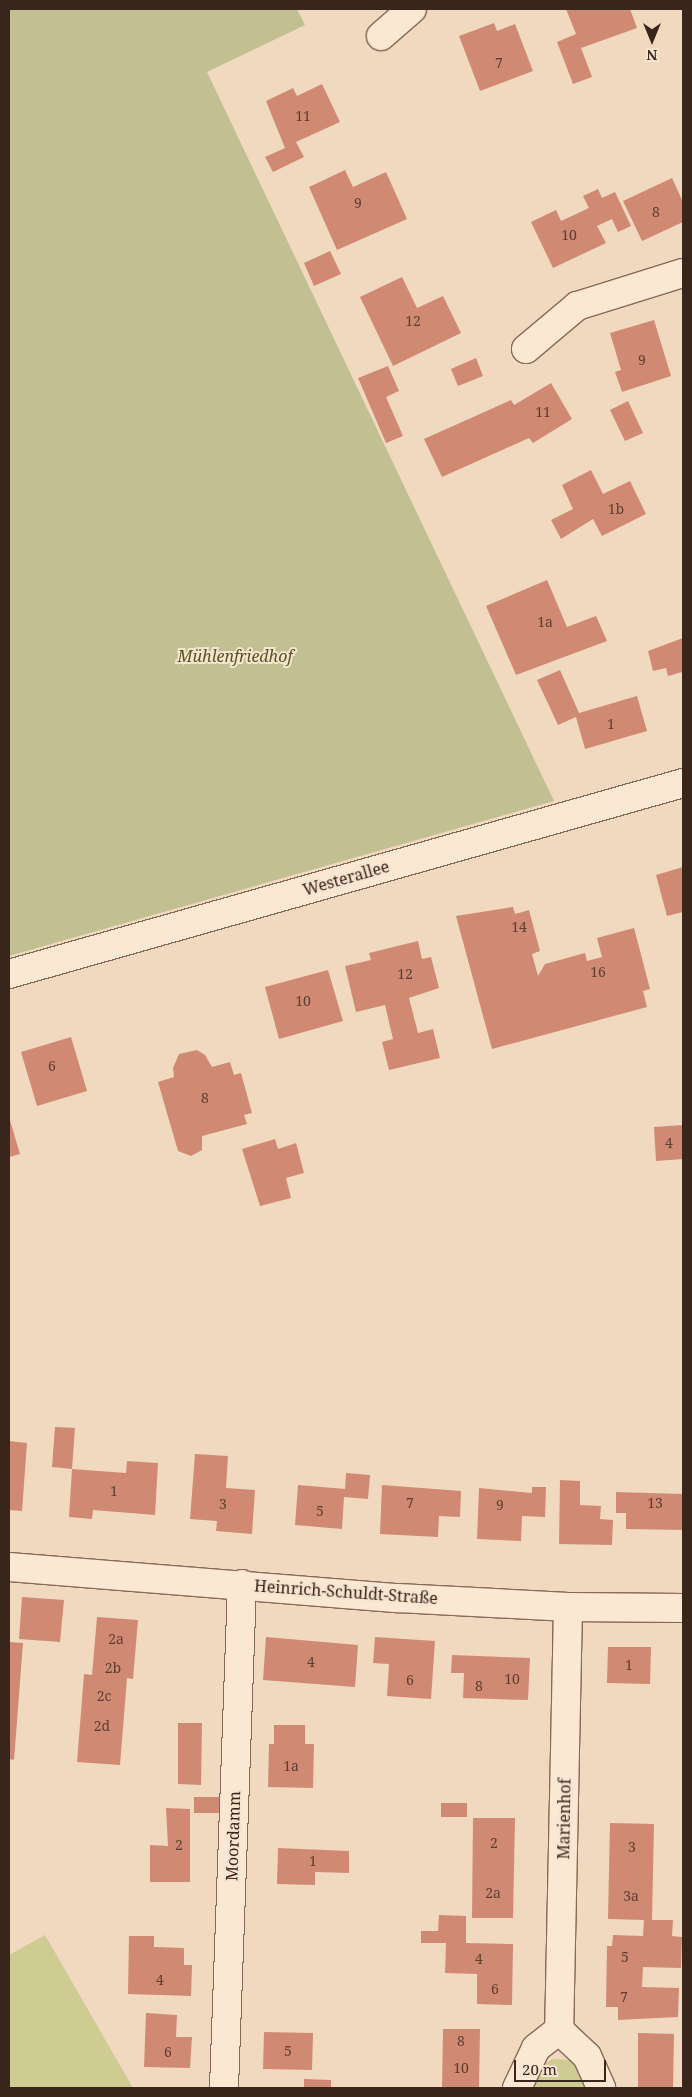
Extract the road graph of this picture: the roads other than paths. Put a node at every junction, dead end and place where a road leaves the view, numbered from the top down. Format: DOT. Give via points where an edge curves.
graph roads {
  1 [pos="412,9"];
  2 [pos="381,36"];
  3 [pos="683,273"];
  4 [pos="526,349"];
  5 [pos="683,783"];
  6 [pos="9,974"];
  7 [pos="9,1567"];
  8 [pos="242,1584"];
  9 [pos="568,1607"];
  10 [pos="683,1608"];
  11 [pos="559,2030"];
  12 [pos="224,2088"];
  13 [pos="516,2088"];
  14 [pos="601,2088"];
  1 -- 2 [label="street"];
  3 -- 4 [label="street" via="577,306"];
  5 -- 6 [label="street, Westerallee"];
  7 -- 8 [label="street, Heinrich-Schuldt-Straße"];
  8 -- 9 [label="street, Heinrich-Schuldt-Straße"];
  8 -- 12 [label="street, Moordamm"];
  9 -- 10 [label="street, Heinrich-Schuldt-Straße"];
  9 -- 11 [label="street, Marienhof"];
  11 -- 13 [label="street" via="536,2048"];
  11 -- 14 [label="street" via="587,2056"];
}
